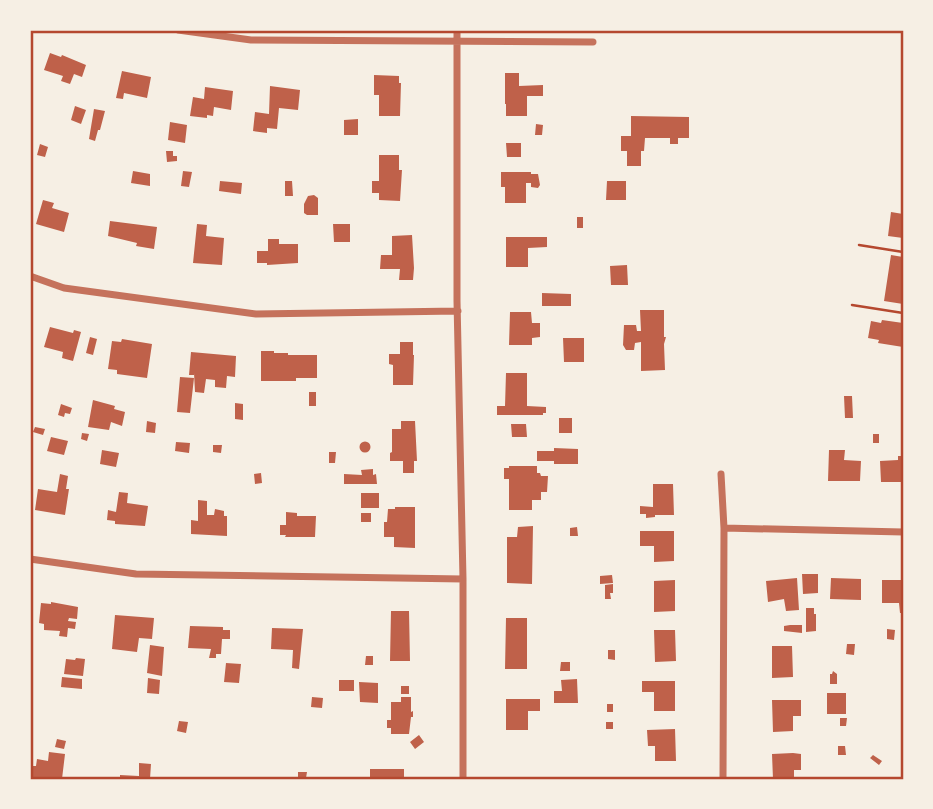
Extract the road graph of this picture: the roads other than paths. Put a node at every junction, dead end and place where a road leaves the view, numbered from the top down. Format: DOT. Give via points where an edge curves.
graph roads {
  1 [pos="178,30"];
  2 [pos="457,30"];
  3 [pos="457,42"];
  4 [pos="593,43"];
  5 [pos="30,276"];
  6 [pos="457,311"];
  7 [pos="721,474"];
  8 [pos="724,528"];
  9 [pos="903,532"];
  10 [pos="30,559"];
  11 [pos="463,579"];
  12 [pos="463,779"];
  13 [pos="723,779"];
  1 -- 3 [label="street" via="251,40"];
  2 -- 3 [label="street"];
  3 -- 4 [label="street"];
  3 -- 6 [label="street"];
  5 -- 6 [label="street" via="64,288 256,314"];
  6 -- 11 [label="street"];
  7 -- 8 [label="street"];
  8 -- 9 [label="street"];
  8 -- 13 [label="street"];
  10 -- 11 [label="street" via="136,574"];
  11 -- 12 [label="street"];
}
